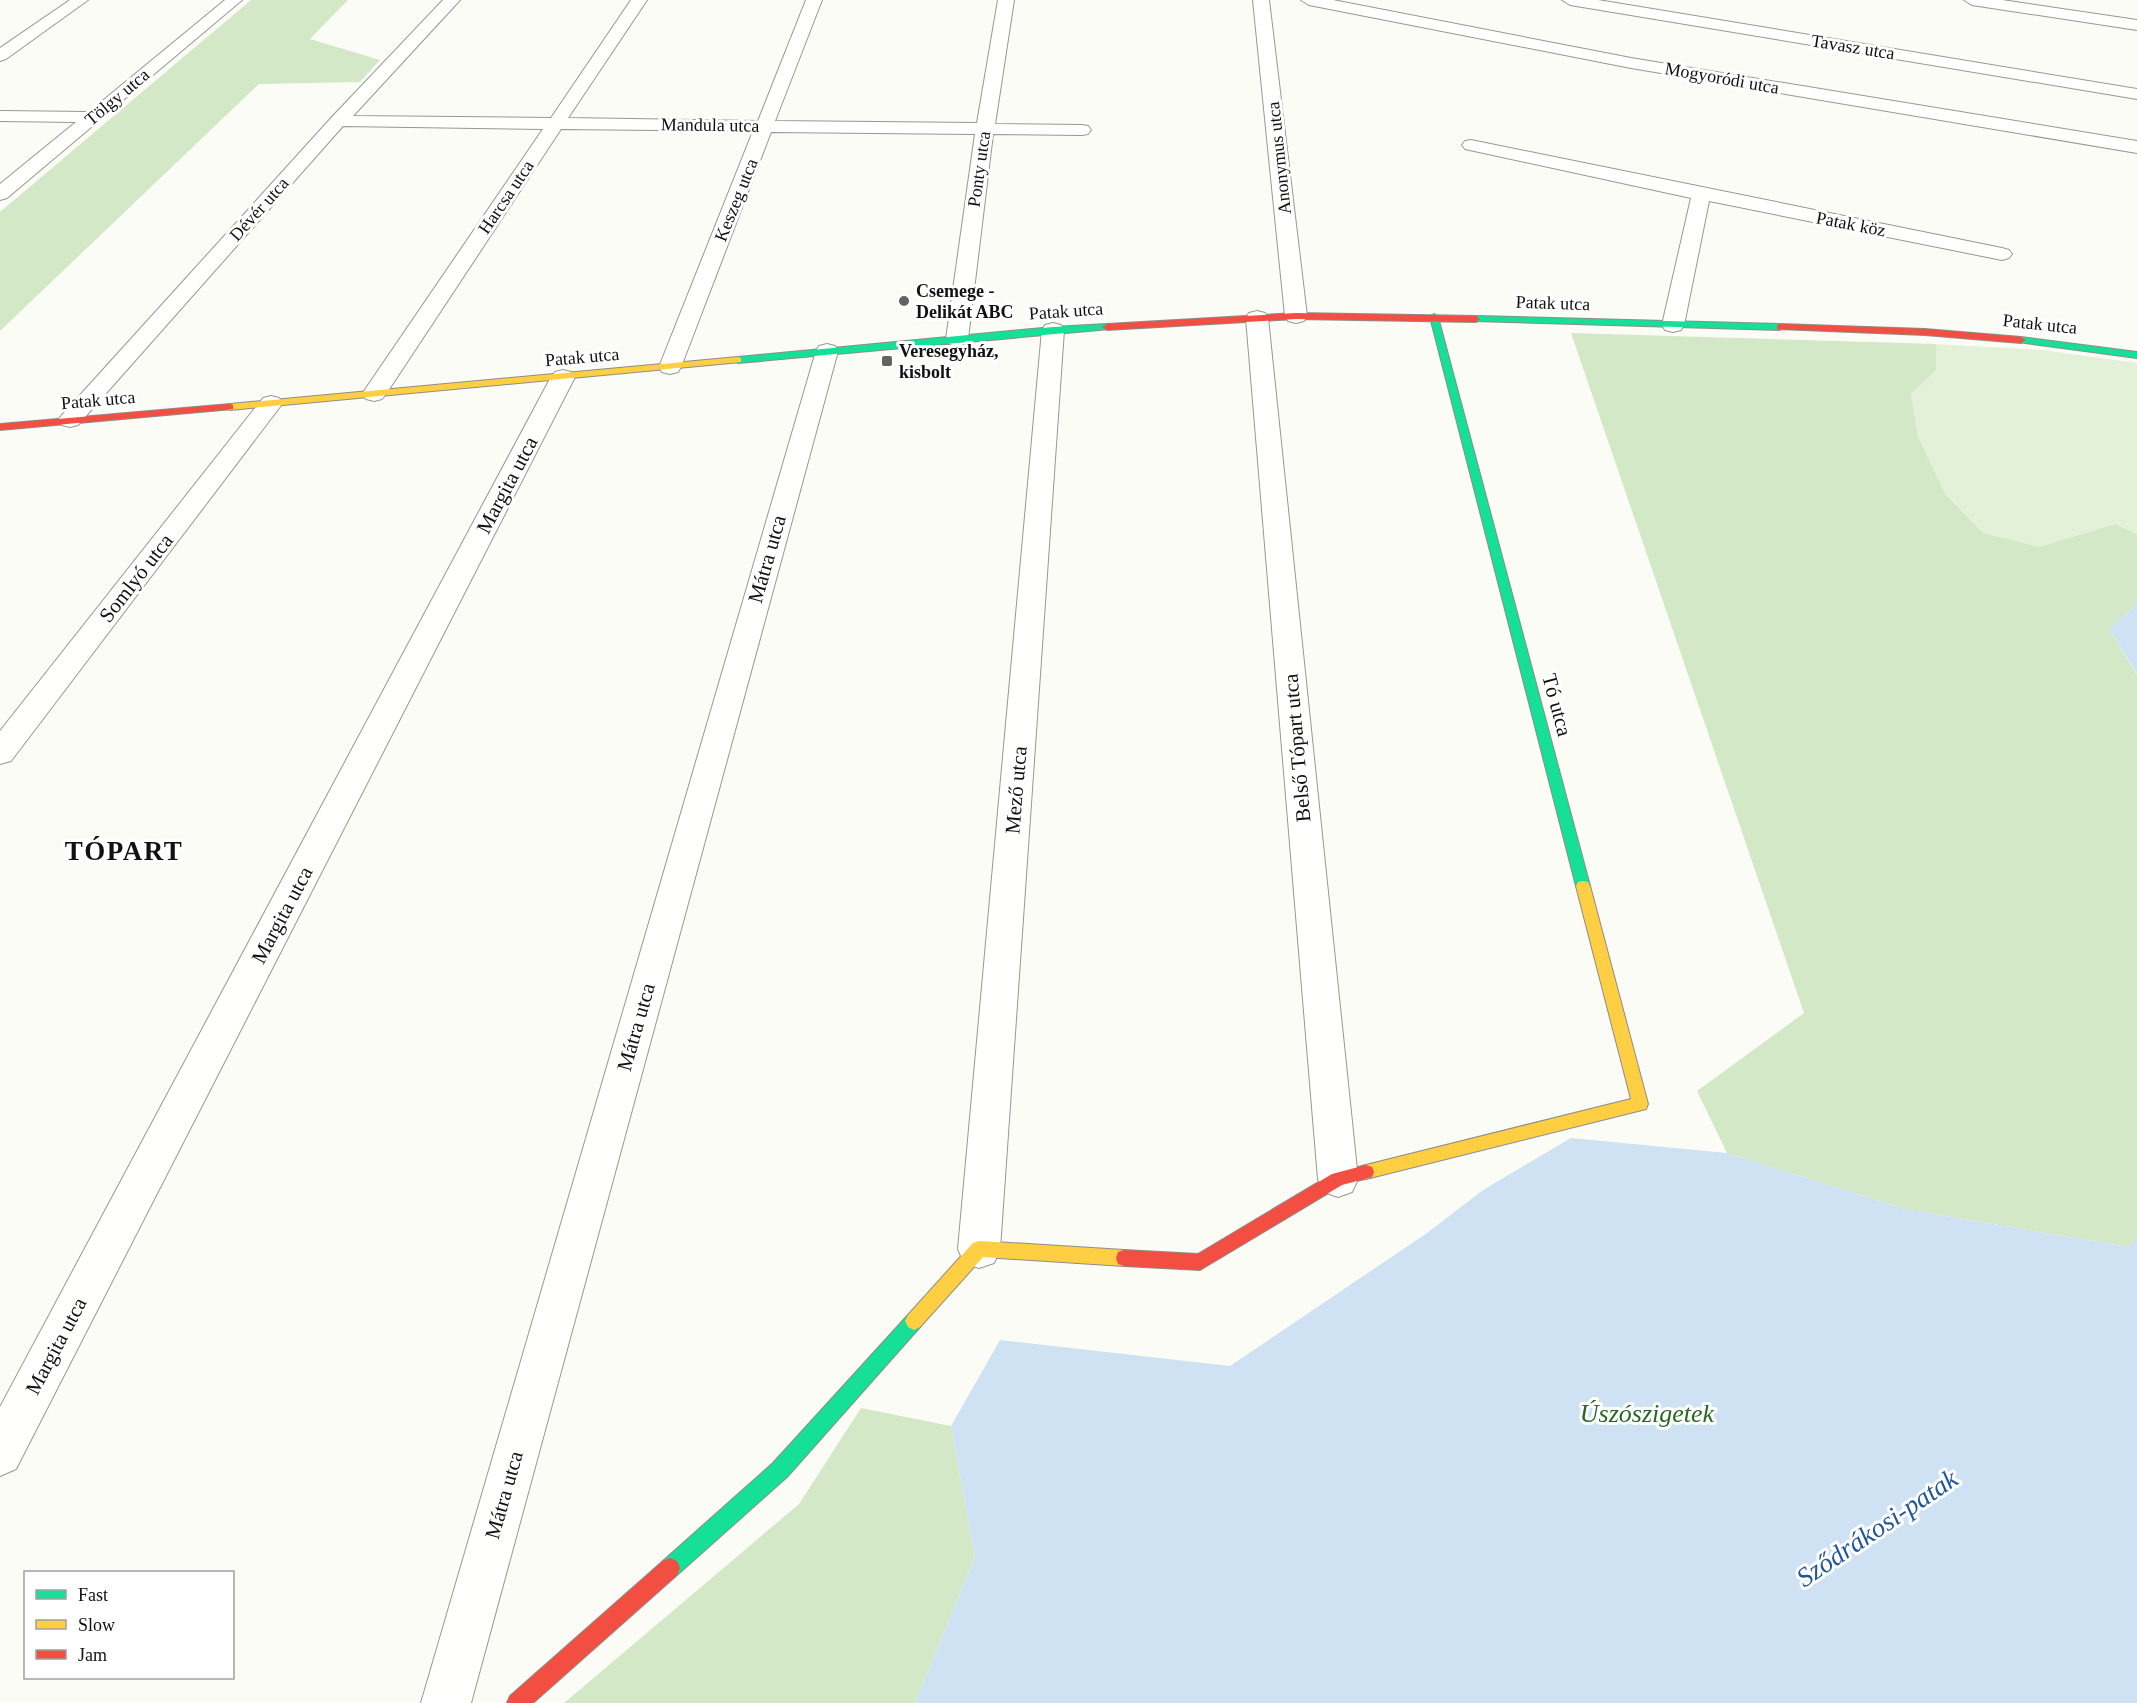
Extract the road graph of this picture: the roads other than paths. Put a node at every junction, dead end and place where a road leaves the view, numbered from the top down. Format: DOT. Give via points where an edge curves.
graph roads {
  1 [pos="80,0"];
  2 [pos="234,0"];
  3 [pos="452,0"];
  4 [pos="639,0"];
  5 [pos="814,0"];
  6 [pos="1006,0"];
  7 [pos="1261,0"];
  8 [pos="1309,0"];
  9 [pos="1569,0"];
  10 [pos="1972,0"];
  11 [pos="2137,25"];
  12 [pos="0,56"];
  13 [pos="2137,93"];
  14 [pos="0,116"];
  15 [pos="93,117"];
  16 [pos="338,121"];
  17 [pos="556,122"];
  18 [pos="765,126"];
  19 [pos="985,127"];
  20 [pos="1082,130"];
  21 [pos="1471,145"];
  22 [pos="2137,147"];
  23 [pos="0,194"];
  24 [pos="1701,195"];
  25 [pos="2002,254"];
  26 [pos="1296,316"];
  27 [pos="1434,317"];
  28 [pos="1257,318"];
  29 [pos="1673,325"];
  30 [pos="1053,330"];
  31 [pos="957,339"];
  32 [pos="827,351"];
  33 [pos="2137,355"];
  34 [pos="670,367"];
  35 [pos="563,377"];
  36 [pos="374,394"];
  37 [pos="271,403"];
  38 [pos="70,420"];
  39 [pos="0,427"];
  40 [pos="0,753"];
  41 [pos="1338,1179"];
  42 [pos="979,1249"];
  43 [pos="0,1453"];
  44 [pos="446,1703"];
  45 [pos="518,1703"];
  1 -- 12 [label="street"];
  2 -- 15 [label="street, Tölgy utca"];
  3 -- 16 [label="street, Dévér utca"];
  4 -- 17 [label="street, Harcsa utca"];
  5 -- 18 [label="street, Keszeg utca"];
  6 -- 19 [label="street, Ponty utca"];
  7 -- 26 [label="street, Anonymus utca"];
  8 -- 22 [label="street, Mogyoródi utca" via="1631,63"];
  9 -- 13 [label="street, Tavasz utca"];
  10 -- 11 [label="street"];
  14 -- 15 [label="street"];
  15 -- 23 [label="street, Tölgy utca"];
  16 -- 17 [label="street, Mandula utca"];
  16 -- 38 [label="street, Dévér utca"];
  17 -- 18 [label="street, Mandula utca"];
  17 -- 36 [label="street, Harcsa utca"];
  18 -- 19 [label="street, Mandula utca"];
  18 -- 34 [label="street, Keszeg utca"];
  19 -- 20 [label="street, Mandula utca"];
  19 -- 31 [label="street, Ponty utca"];
  21 -- 24 [label="street, Patak köz"];
  24 -- 25 [label="street, Patak köz"];
  24 -- 29 [label="street"];
  26 -- 27 [label="street, Patak utca"];
  26 -- 28 [label="street, Patak utca"];
  27 -- 29 [label="street, Patak utca"];
  27 -- 41 [label="street, Tó utca" via="1640,1104"];
  28 -- 30 [label="street, Patak utca"];
  28 -- 41 [label="street, Belső Tópart utca"];
  29 -- 33 [label="street, Patak utca" via="1925,332 2040,341"];
  30 -- 31 [label="street, Patak utca"];
  30 -- 42 [label="street, Mező utca"];
  31 -- 32 [label="street, Patak utca"];
  32 -- 34 [label="street, Patak utca"];
  32 -- 44 [label="street, Mátra utca"];
  34 -- 35 [label="street, Patak utca"];
  35 -- 36 [label="street, Patak utca"];
  35 -- 43 [label="street, Margita utca"];
  36 -- 37 [label="street, Patak utca"];
  37 -- 38 [label="street, Patak utca"];
  37 -- 40 [label="street, Somlyó utca"];
  38 -- 39 [label="street, Patak utca"];
  41 -- 42 [label="street" via="1200,1262"];
  42 -- 45 [label="street" via="780,1470"];
}
